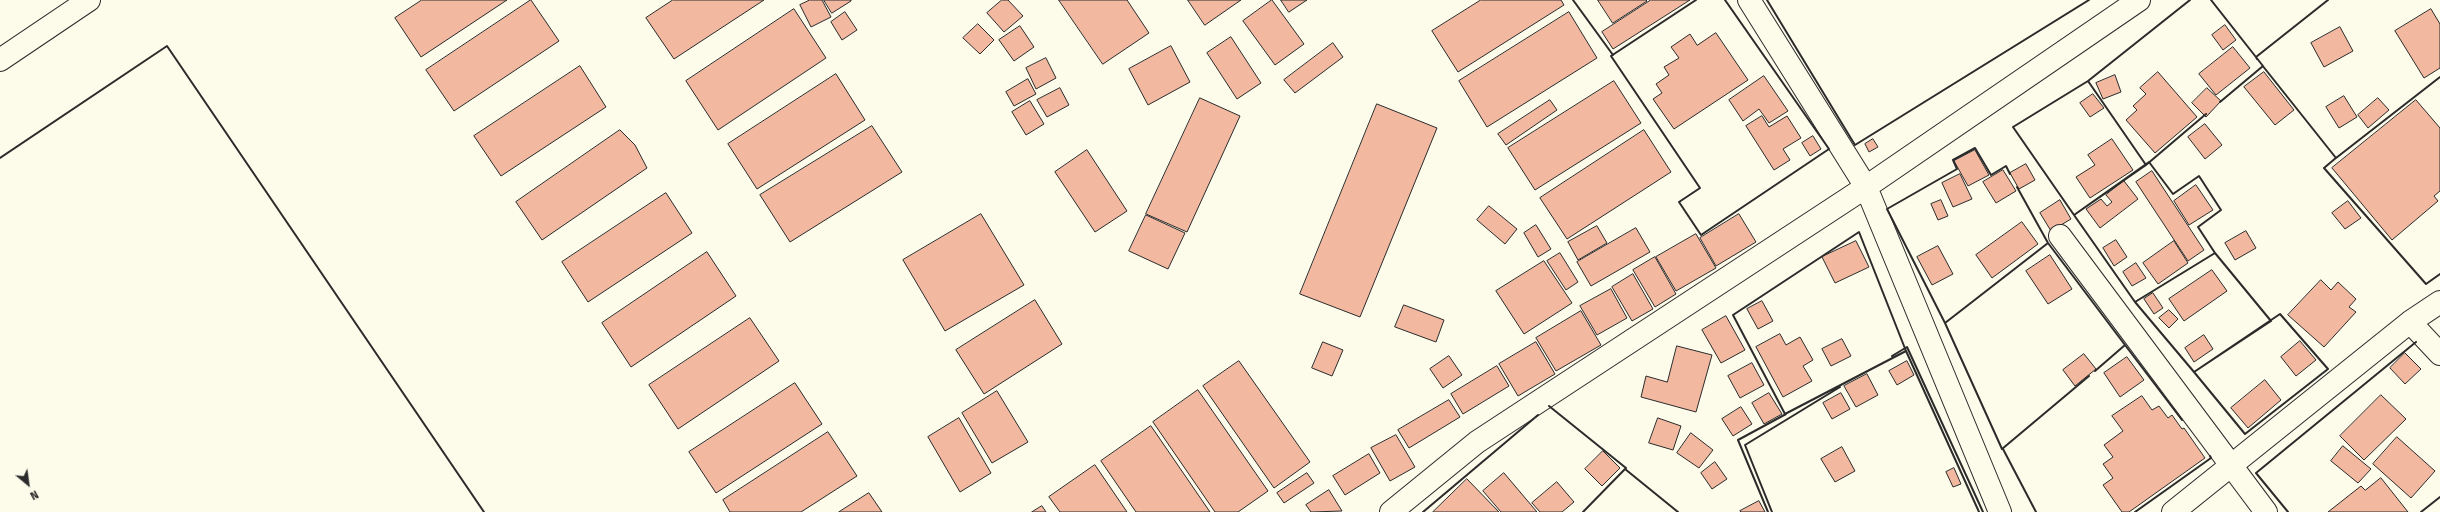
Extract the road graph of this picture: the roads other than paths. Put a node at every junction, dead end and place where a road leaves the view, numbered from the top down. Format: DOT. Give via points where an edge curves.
graph roads {
  1 [pos="89,0"];
  2 [pos="1749,0"];
  3 [pos="2139,0"];
  4 [pos="0,60"];
  5 [pos="1866,187"];
  6 [pos="2060,236"];
  7 [pos="2440,302"];
  8 [pos="2410,322"];
  9 [pos="2440,354"];
  10 [pos="2230,466"];
  11 [pos="1391,512"];
  12 [pos="2000,512"];
  13 [pos="2173,512"];
  14 [pos="2266,512"];
  1 -- 4 [label="street"];
  2 -- 5 [label="street"];
  3 -- 5 [label="street"];
  5 -- 11 [label="street" via="1477,442"];
  5 -- 12 [label="street"];
  6 -- 10 [label="street"];
  7 -- 8 [label="street"];
  8 -- 9 [label="street"];
  8 -- 10 [label="street"];
  10 -- 13 [label="street"];
  10 -- 14 [label="street"];
}
